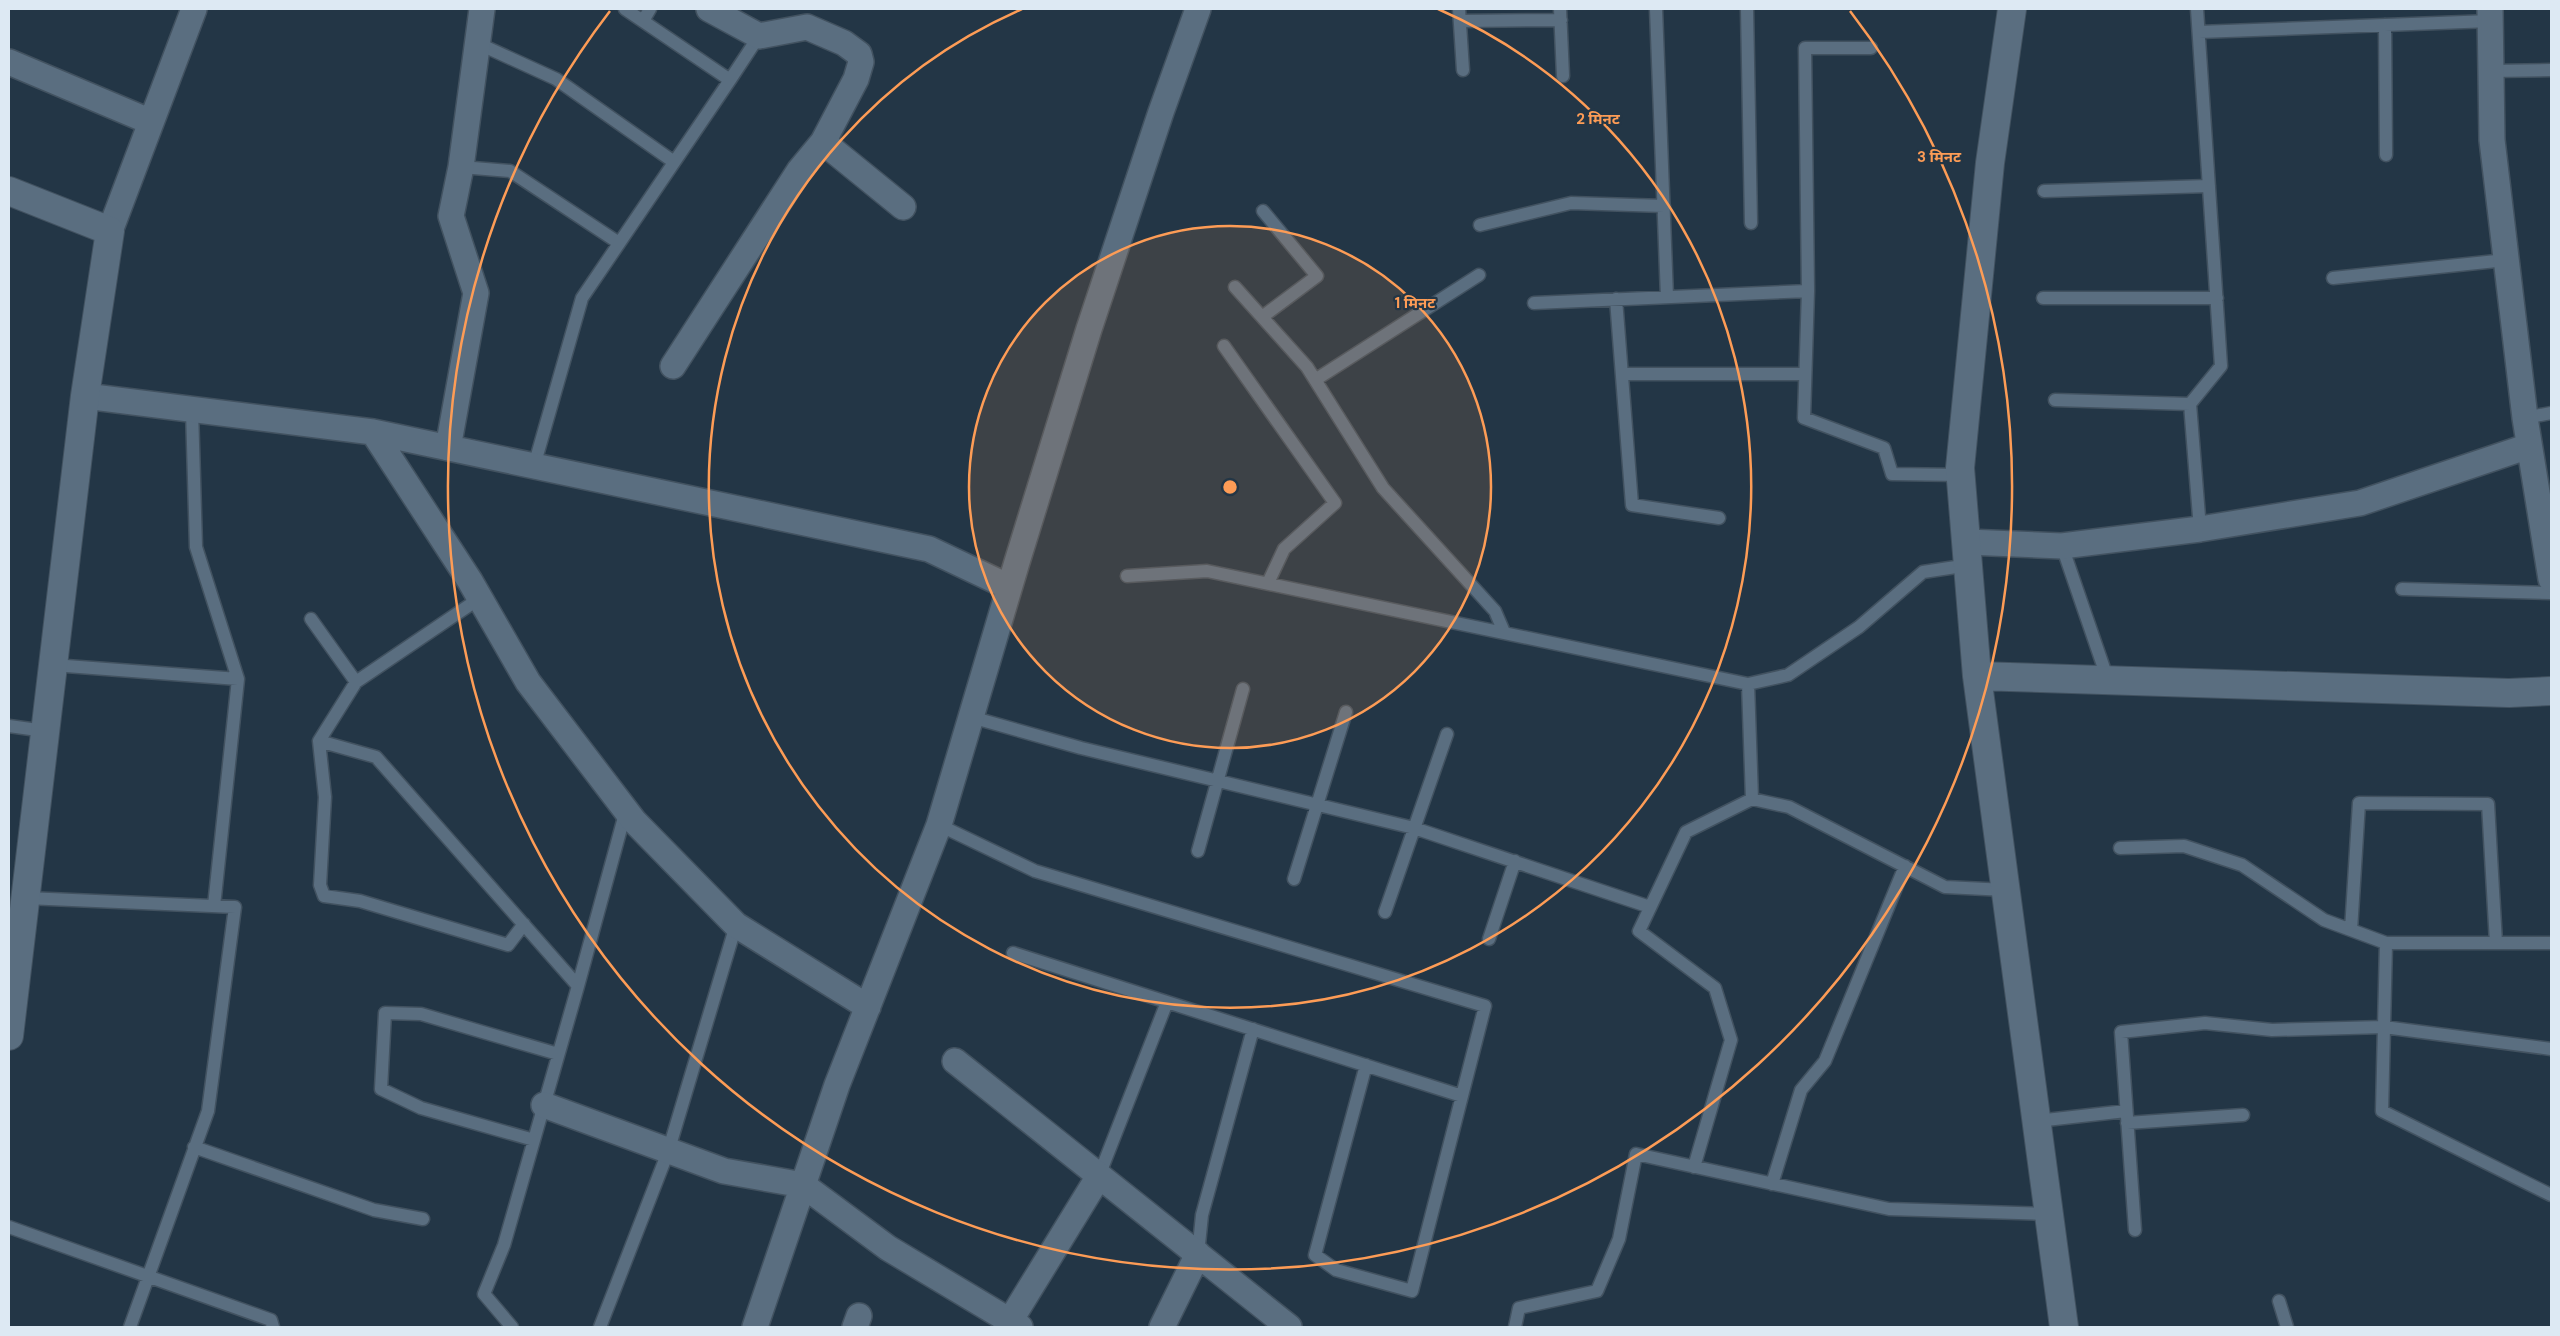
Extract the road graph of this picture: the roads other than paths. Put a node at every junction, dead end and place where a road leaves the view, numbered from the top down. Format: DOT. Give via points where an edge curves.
graph roads {
  1 [pos="194,9"];
  2 [pos="482,9"];
  3 [pos="625,9"];
  4 [pos="650,9"];
  5 [pos="709,9"];
  6 [pos="1198,9"];
  7 [pos="1656,9"];
  8 [pos="1747,9"];
  9 [pos="2012,9"];
  10 [pos="2197,9"];
  11 [pos="1459,15"];
  12 [pos="1560,15"];
  13 [pos="2490,15"];
  14 [pos="643,21"];
  15 [pos="2385,25"];
  16 [pos="2199,32"];
  17 [pos="760,36"];
  18 [pos="477,43"];
  19 [pos="1871,48"];
  20 [pos="9,62"];
  21 [pos="1463,70"];
  22 [pos="2551,70"];
  23 [pos="2491,71"];
  24 [pos="1563,76"];
  25 [pos="730,80"];
  26 [pos="151,122"];
  27 [pos="822,142"];
  28 [pos="2386,155"];
  29 [pos="674,162"];
  30 [pos="461,167"];
  31 [pos="2209,186"];
  32 [pos="9,191"];
  33 [pos="2044,191"];
  34 [pos="1664,206"];
  35 [pos="903,207"];
  36 [pos="1263,211"];
  37 [pos="1751,223"];
  38 [pos="1480,225"];
  39 [pos="110,231"];
  40 [pos="619,242"];
  41 [pos="2506,260"];
  42 [pos="1479,275"];
  43 [pos="2333,278"];
  44 [pos="1235,287"];
  45 [pos="1808,291"];
  46 [pos="1667,297"];
  47 [pos="2043,298"];
  48 [pos="2217,298"];
  49 [pos="1616,299"];
  50 [pos="1534,303"];
  51 [pos="1262,316"];
  52 [pos="1224,346"];
  53 [pos="673,366"];
  54 [pos="1622,374"];
  55 [pos="1805,374"];
  56 [pos="1315,380"];
  57 [pos="85,396"];
  58 [pos="2055,400"];
  59 [pos="2190,404"];
  60 [pos="194,410"];
  61 [pos="2551,413"];
  62 [pos="2525,418"];
  63 [pos="374,432"];
  64 [pos="2529,446"];
  65 [pos="448,448"];
  66 [pos="534,466"];
  67 [pos="1961,475"];
  68 [pos="1719,518"];
  69 [pos="2200,529"];
  70 [pos="2062,546"];
  71 [pos="1968,554"];
  72 [pos="1127,576"];
  73 [pos="2551,579"];
  74 [pos="1268,584"];
  75 [pos="1009,587"];
  76 [pos="2402,589"];
  77 [pos="2551,593"];
  78 [pos="480,598"];
  79 [pos="311,619"];
  80 [pos="1504,632"];
  81 [pos="53,665"];
  82 [pos="1978,676"];
  83 [pos="238,679"];
  84 [pos="2108,680"];
  85 [pos="356,682"];
  86 [pos="1748,684"];
  87 [pos="1243,689"];
  88 [pos="2551,691"];
  89 [pos="1346,712"];
  90 [pos="971,717"];
  91 [pos="9,726"];
  92 [pos="45,731"];
  93 [pos="1447,734"];
  94 [pos="319,741"];
  95 [pos="1218,781"];
  96 [pos="1752,799"];
  97 [pos="1317,804"];
  98 [pos="626,810"];
  99 [pos="939,825"];
  100 [pos="1414,828"];
  101 [pos="2120,848"];
  102 [pos="1198,851"];
  103 [pos="1515,862"];
  104 [pos="1905,866"];
  105 [pos="1294,879"];
  106 [pos="2006,890"];
  107 [pos="26,898"];
  108 [pos="214,906"];
  109 [pos="1650,907"];
  110 [pos="1385,912"];
  111 [pos="524,924"];
  112 [pos="736,925"];
  113 [pos="2351,930"];
  114 [pos="1489,939"];
  115 [pos="2386,943"];
  116 [pos="2496,943"];
  117 [pos="2551,943"];
  118 [pos="1013,952"];
  119 [pos="578,986"];
  120 [pos="1167,1002"];
  121 [pos="868,1007"];
  122 [pos="2384,1027"];
  123 [pos="1253,1029"];
  124 [pos="9,1036"];
  125 [pos="2551,1050"];
  126 [pos="558,1054"];
  127 [pos="955,1061"];
  128 [pos="1366,1065"];
  129 [pos="1462,1096"];
  130 [pos="544,1105"];
  131 [pos="2243,1115"];
  132 [pos="2127,1117"];
  133 [pos="2037,1122"];
  134 [pos="534,1140"];
  135 [pos="194,1147"];
  136 [pos="668,1152"];
  137 [pos="1694,1167"];
  138 [pos="1099,1176"];
  139 [pos="1772,1184"];
  140 [pos="803,1185"];
  141 [pos="2551,1196"];
  142 [pos="2049,1214"];
  143 [pos="423,1219"];
  144 [pos="9,1227"];
  145 [pos="2135,1230"];
  146 [pos="1198,1254"];
  147 [pos="148,1276"];
  148 [pos="2279,1301"];
  149 [pos="1015,1324"];
  150 [pos="130,1327"];
  151 [pos="273,1327"];
  152 [pos="512,1327"];
  153 [pos="600,1327"];
  154 [pos="755,1327"];
  155 [pos="1162,1327"];
  156 [pos="1289,1327"];
  157 [pos="1515,1327"];
  158 [pos="2064,1327"];
  159 [pos="2286,1327"];
  1 -- 26 [label="street"];
  2 -- 18 [label="street"];
  3 -- 14 [label="lane"];
  4 -- 14 [label="lane"];
  5 -- 17 [label="street"];
  6 -- 75 [label="street" via="1089,329"];
  7 -- 34 [label="lane"];
  8 -- 37 [label="lane"];
  9 -- 67 [label="street" via="1990,163"];
  10 -- 16 [label="lane"];
  11 -- 12 [label="lane"];
  11 -- 21 [label="lane"];
  12 -- 24 [label="lane"];
  13 -- 15 [label="lane"];
  13 -- 23 [label="street"];
  14 -- 25 [label="lane"];
  15 -- 16 [label="lane"];
  15 -- 28 [label="lane"];
  16 -- 31 [label="lane"];
  17 -- 25 [label="lane"];
  17 -- 27 [label="street" via="807,27 844,43 859,54 861,62 856,79"];
  18 -- 29 [label="lane" via="556,79"];
  18 -- 30 [label="street"];
  19 -- 45 [label="lane" via="1805,48"];
  20 -- 26 [label="street"];
  22 -- 23 [label="lane"];
  23 -- 41 [label="street" via="2492,140"];
  25 -- 29 [label="lane"];
  26 -- 39 [label="street"];
  27 -- 35 [label="street"];
  27 -- 53 [label="street" via="799,171"];
  29 -- 40 [label="lane"];
  30 -- 40 [label="lane" via="510,172"];
  30 -- 65 [label="street" via="451,216 476,293"];
  31 -- 33 [label="lane"];
  31 -- 48 [label="lane"];
  32 -- 39 [label="street"];
  34 -- 38 [label="lane" via="1570,203"];
  34 -- 46 [label="lane"];
  36 -- 51 [label="lane" via="1317,276"];
  39 -- 57 [label="street"];
  40 -- 66 [label="lane" via="582,298"];
  41 -- 43 [label="lane"];
  41 -- 62 [label="street"];
  42 -- 56 [label="lane"];
  44 -- 51 [label="lane"];
  45 -- 46 [label="lane"];
  45 -- 55 [label="lane"];
  46 -- 49 [label="lane"];
  47 -- 48 [label="lane"];
  48 -- 59 [label="lane" via="2221,366"];
  49 -- 50 [label="lane"];
  49 -- 54 [label="lane"];
  51 -- 56 [label="lane"];
  52 -- 74 [label="lane" via="1335,503 1284,549"];
  54 -- 55 [label="lane"];
  54 -- 68 [label="lane" via="1632,505"];
  55 -- 67 [label="lane" via="1804,418 1884,448 1892,474"];
  56 -- 80 [label="lane" via="1383,488 1495,612"];
  57 -- 60 [label="street"];
  57 -- 81 [label="street"];
  58 -- 59 [label="lane"];
  59 -- 69 [label="lane"];
  60 -- 63 [label="street"];
  60 -- 83 [label="lane" via="196,547"];
  61 -- 62 [label="lane"];
  62 -- 64 [label="street"];
  63 -- 65 [label="street"];
  63 -- 78 [label="street"];
  64 -- 69 [label="street" via="2360,502"];
  64 -- 73 [label="street"];
  65 -- 66 [label="street"];
  66 -- 75 [label="street" via="928,550"];
  67 -- 71 [label="street"];
  69 -- 70 [label="street"];
  70 -- 71 [label="street"];
  70 -- 84 [label="lane"];
  71 -- 82 [label="street"];
  71 -- 86 [label="lane" via="1922,572 1859,627 1788,675"];
  72 -- 74 [label="lane" via="1207,571"];
  74 -- 80 [label="lane"];
  75 -- 90 [label="street"];
  76 -- 77 [label="lane"];
  78 -- 85 [label="lane"];
  78 -- 98 [label="street" via="528,682"];
  79 -- 85 [label="lane"];
  80 -- 86 [label="lane"];
  81 -- 83 [label="lane"];
  81 -- 92 [label="street"];
  82 -- 84 [label="street"];
  82 -- 106 [label="street"];
  83 -- 108 [label="lane"];
  84 -- 88 [label="street" via="2509,693"];
  85 -- 94 [label="lane"];
  86 -- 96 [label="lane"];
  87 -- 95 [label="lane"];
  89 -- 97 [label="lane"];
  90 -- 95 [label="lane"];
  90 -- 99 [label="street"];
  91 -- 92 [label="lane"];
  92 -- 107 [label="street"];
  93 -- 100 [label="lane"];
  94 -- 111 [label="lane" via="376,757"];
  94 -- 111 [label="lane" via="325,797 320,885 324,896 360,901 508,945"];
  95 -- 97 [label="lane"];
  95 -- 102 [label="lane"];
  96 -- 104 [label="lane" via="1789,808"];
  96 -- 109 [label="lane" via="1686,832"];
  97 -- 100 [label="lane"];
  97 -- 105 [label="lane"];
  98 -- 112 [label="street"];
  98 -- 119 [label="lane"];
  99 -- 121 [label="street"];
  99 -- 129 [label="lane" via="1035,872 1485,1006"];
  100 -- 103 [label="lane"];
  100 -- 110 [label="lane"];
  101 -- 113 [label="lane" via="2184,846 2242,865 2324,920"];
  103 -- 109 [label="lane"];
  103 -- 114 [label="lane"];
  104 -- 106 [label="lane" via="1945,887"];
  104 -- 139 [label="lane" via="1825,1061 1801,1090"];
  106 -- 133 [label="street"];
  107 -- 108 [label="lane"];
  107 -- 124 [label="street"];
  108 -- 135 [label="lane" via="235,907 208,1111"];
  109 -- 137 [label="lane" via="1639,930 1715,988 1731,1040"];
  111 -- 119 [label="lane"];
  112 -- 121 [label="street"];
  112 -- 136 [label="lane"];
  113 -- 115 [label="lane"];
  113 -- 116 [label="lane" via="2358,803 2488,804"];
  115 -- 116 [label="lane"];
  115 -- 122 [label="lane"];
  116 -- 117 [label="lane"];
  118 -- 120 [label="lane"];
  119 -- 126 [label="lane"];
  120 -- 123 [label="lane"];
  120 -- 138 [label="lane"];
  121 -- 140 [label="street"];
  122 -- 125 [label="lane"];
  122 -- 132 [label="lane" via="2272,1030 2205,1023 2121,1032"];
  122 -- 141 [label="lane" via="2382,1111"];
  123 -- 128 [label="lane"];
  123 -- 146 [label="lane" via="1202,1215"];
  126 -- 130 [label="lane"];
  126 -- 134 [label="lane" via="421,1014 385,1013 382,1089 421,1108"];
  127 -- 138 [label="street"];
  128 -- 129 [label="lane"];
  128 -- 129 [label="lane" via="1315,1255 1336,1270 1412,1291"];
  130 -- 134 [label="lane"];
  130 -- 136 [label="street"];
  131 -- 132 [label="lane"];
  132 -- 133 [label="lane"];
  132 -- 145 [label="lane"];
  133 -- 142 [label="street"];
  134 -- 152 [label="lane" via="504,1245 484,1294"];
  135 -- 143 [label="lane" via="374,1210"];
  135 -- 147 [label="lane"];
  136 -- 140 [label="street" via="724,1171"];
  136 -- 153 [label="lane"];
  137 -- 139 [label="lane"];
  137 -- 157 [label="lane" via="1636,1154 1619,1239 1597,1291 1519,1308"];
  138 -- 146 [label="street"];
  138 -- 149 [label="street"];
  139 -- 142 [label="lane" via="1889,1209"];
  140 -- 149 [label="street" via="888,1248"];
  140 -- 154 [label="street"];
  142 -- 158 [label="street"];
  144 -- 147 [label="lane"];
  146 -- 155 [label="street"];
  146 -- 156 [label="street"];
  147 -- 150 [label="lane"];
  147 -- 151 [label="lane" via="271,1320"];
  148 -- 159 [label="lane"];
}
